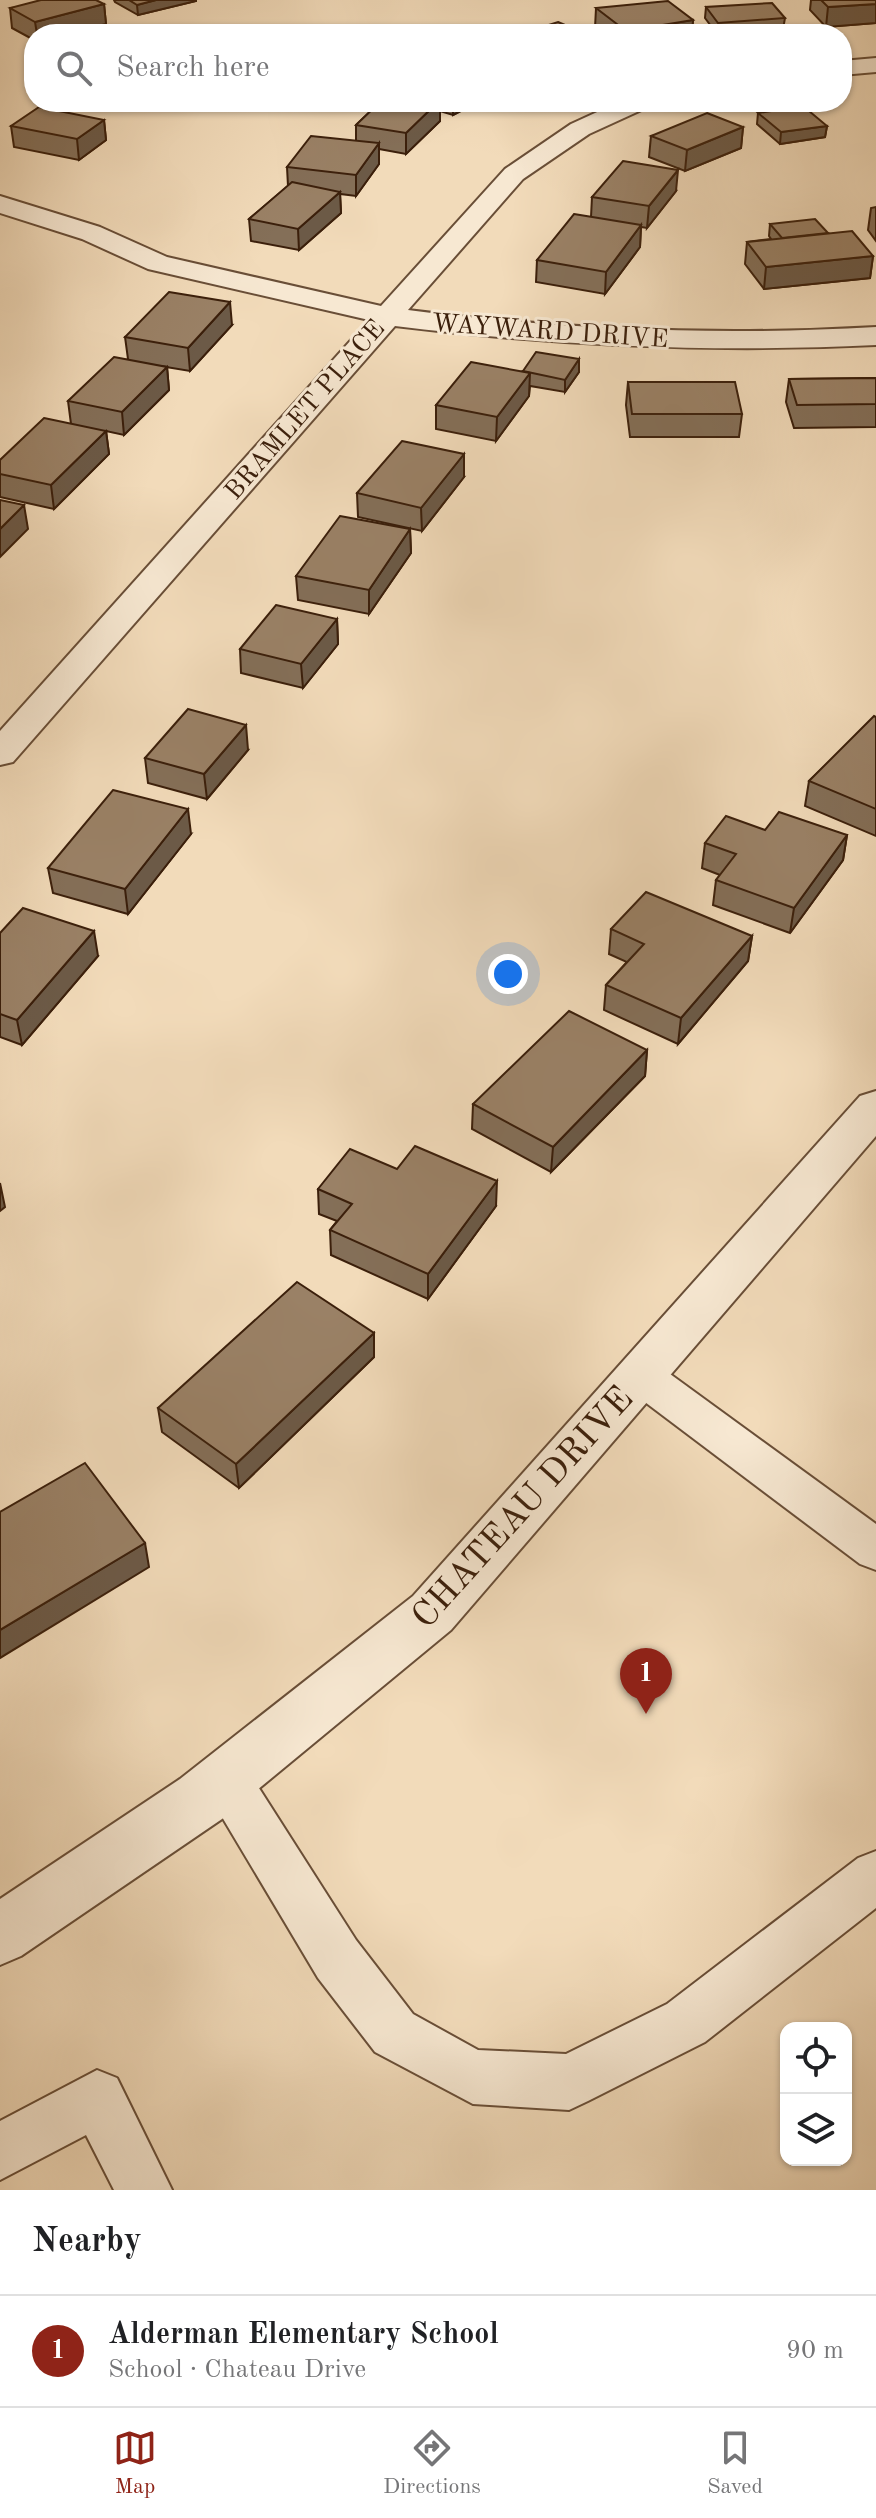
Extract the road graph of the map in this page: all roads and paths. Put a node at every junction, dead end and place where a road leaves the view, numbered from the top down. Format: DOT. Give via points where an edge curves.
graph roads {
  1 [pos="876,65"];
  2 [pos="852,67"];
  3 [pos="617,112"];
  4 [pos="0,204"];
  5 [pos="386,316"];
  6 [pos="876,336"];
  7 [pos="0,754"];
  8 [pos="876,1107"];
  9 [pos="640,1375"];
  10 [pos="876,1550"];
  11 [pos="225,1780"];
  12 [pos="876,1876"];
  13 [pos="0,1935"];
  14 [pos="0,2152"];
  15 [pos="144,2190"];
  1 -- 2 [label="street"];
  3 -- 5 [label="street, BRAMLET PLACE" via="580,129 514,174"];
  4 -- 5 [label="street, WAYWARD DRIVE" via="91,233 158,263"];
  5 -- 6 [label="street, WAYWARD DRIVE" via="638,340 764,342"];
  5 -- 7 [label="street, BRAMLET PLACE"];
  8 -- 9 [label="street, CHATEAU DRIVE"];
  9 -- 10 [label="lane"];
  9 -- 11 [label="street, CHATEAU DRIVE" via="432,1613"];
  11 -- 12 [label="lane" via="337,1959 394,2033 473,2077 569,2082 686,2023"];
  11 -- 13 [label="street, CHATEAU DRIVE"];
  14 -- 15 [label="lane" via="97,2098"];
}
